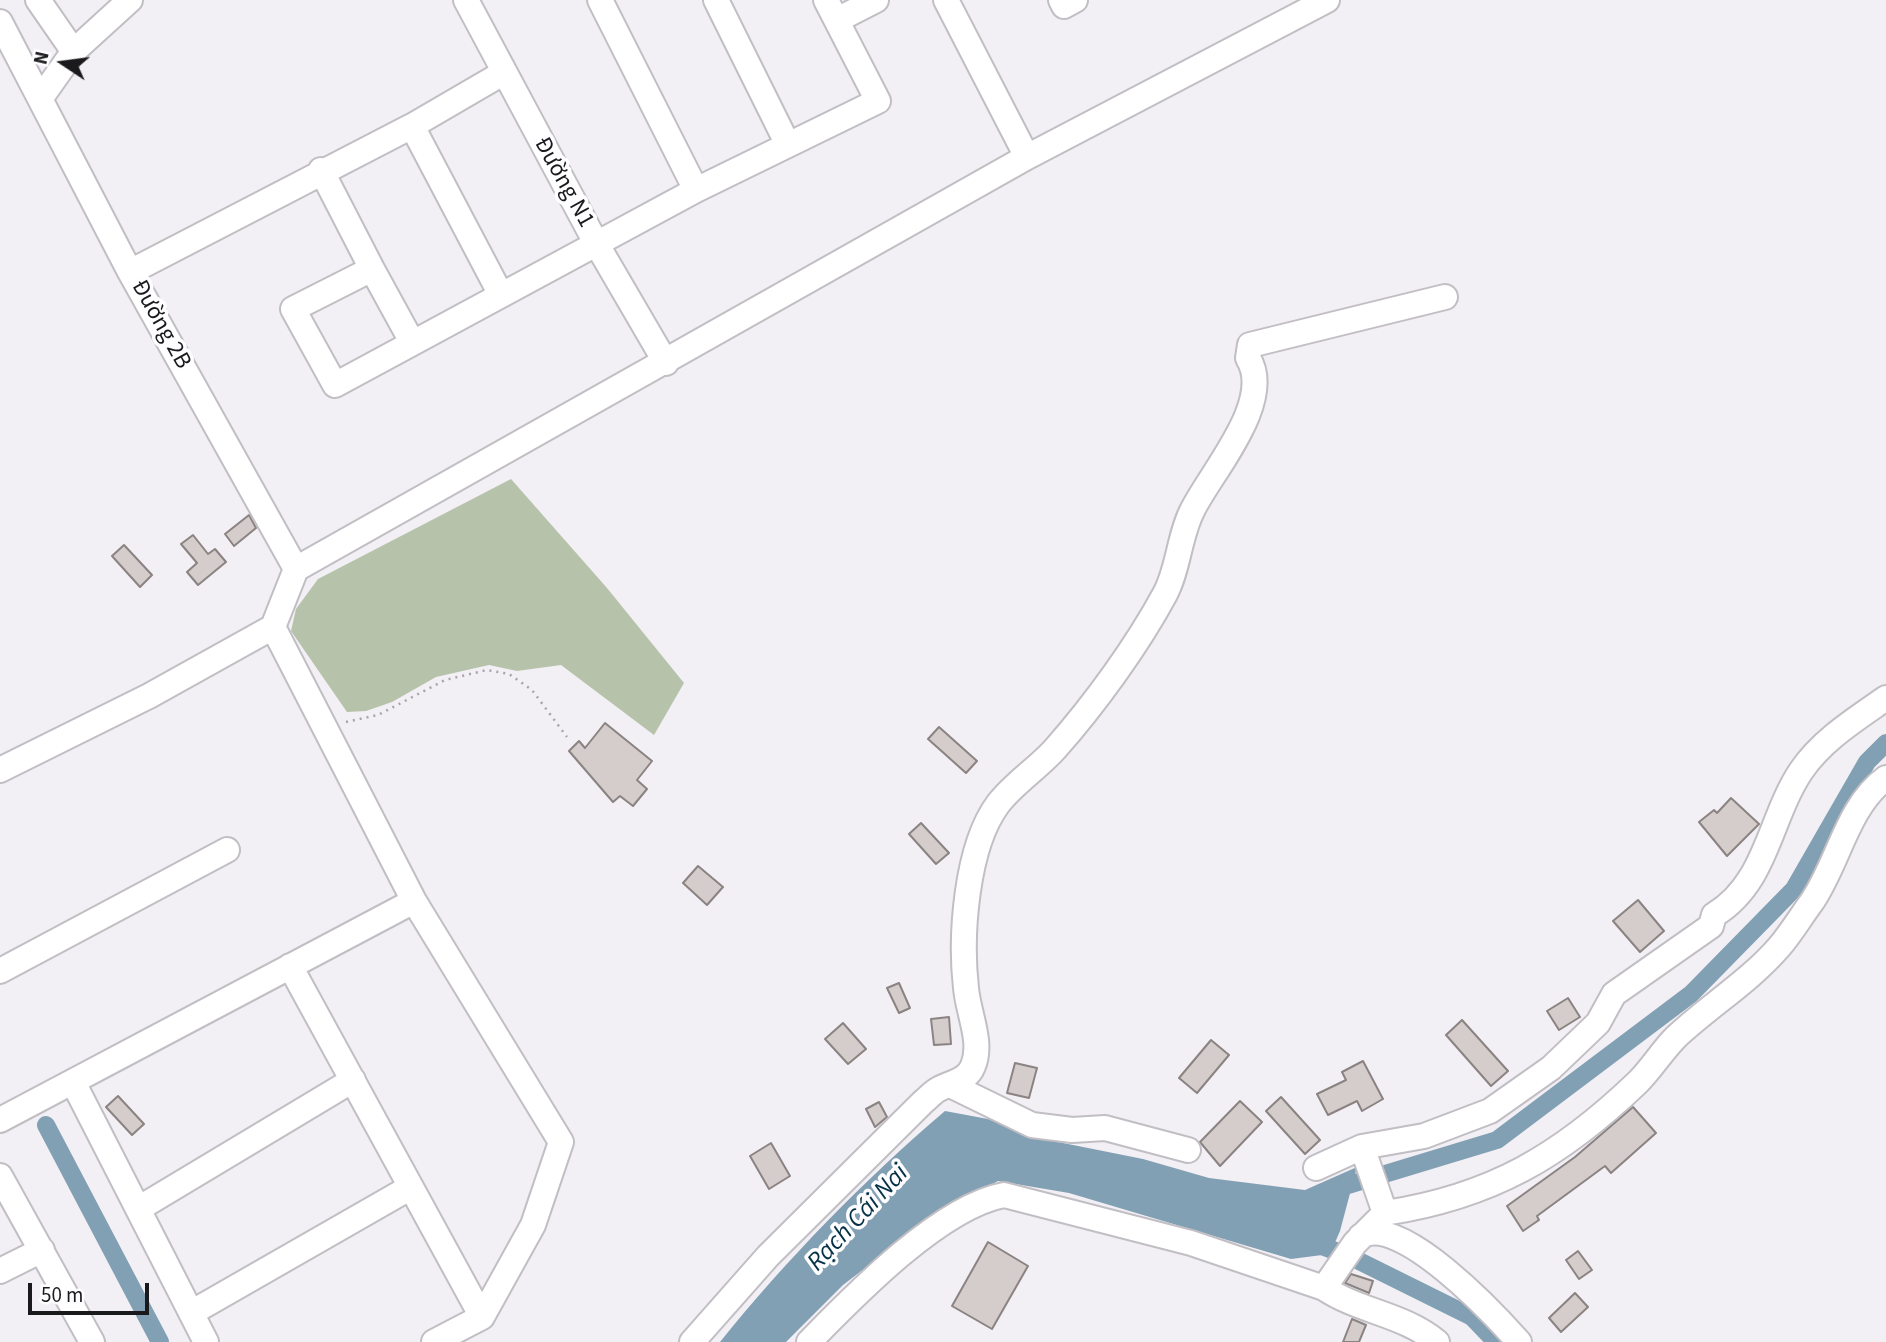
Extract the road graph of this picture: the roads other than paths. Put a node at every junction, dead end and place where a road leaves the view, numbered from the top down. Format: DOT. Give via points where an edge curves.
graph roads {
  1 [pos="38,0"];
  2 [pos="130,0"];
  3 [pos="466,0"];
  4 [pos="600,0"];
  5 [pos="716,0"];
  6 [pos="876,0"];
  7 [pos="946,0"];
  8 [pos="1061,0"];
  9 [pos="1075,0"];
  10 [pos="1327,0"];
  11 [pos="832,10"];
  12 [pos="0,22"];
  13 [pos="74,52"];
  14 [pos="503,73"];
  15 [pos="40,99"];
  16 [pos="412,126"];
  17 [pos="787,143"];
  18 [pos="1027,157"];
  19 [pos="321,170"];
  20 [pos="696,190"];
  21 [pos="596,243"];
  22 [pos="372,269"];
  23 [pos="130,272"];
  24 [pos="501,295"];
  25 [pos="1445,297"];
  26 [pos="412,342"];
  27 [pos="666,363"];
  28 [pos="296,569"];
  29 [pos="273,627"];
  30 [pos="1886,698"];
  31 [pos="0,770"];
  32 [pos="1886,778"];
  33 [pos="227,850"];
  34 [pos="414,901"];
  35 [pos="290,966"];
  36 [pos="0,971"];
  37 [pos="353,1080"];
  38 [pos="73,1082"];
  39 [pos="968,1093"];
  40 [pos="0,1120"];
  41 [pos="1188,1150"];
  42 [pos="1363,1150"];
  43 [pos="1316,1168"];
  44 [pos="0,1176"];
  45 [pos="411,1187"];
  46 [pos="138,1209"];
  47 [pos="1383,1209"];
  48 [pos="1358,1239"];
  49 [pos="42,1250"];
  50 [pos="0,1271"];
  51 [pos="1324,1288"];
  52 [pos="191,1313"];
  53 [pos="482,1317"];
  54 [pos="92,1342"];
  55 [pos="206,1342"];
  56 [pos="434,1342"];
  57 [pos="692,1342"];
  58 [pos="809,1342"];
  59 [pos="1437,1342"];
  60 [pos="1519,1342"];
  1 -- 13 [label="street"];
  2 -- 13 [label="street"];
  3 -- 14 [label="street, Đường N1"];
  4 -- 20 [label="street"];
  5 -- 17 [label="street"];
  6 -- 11 [label="street"];
  7 -- 18 [label="street"];
  8 -- 9 [label="street" via="1064,6"];
  10 -- 18 [label="street"];
  11 -- 17 [label="street" via="877,101"];
  12 -- 15 [label="street, Đường 2B"];
  13 -- 15 [label="street"];
  14 -- 16 [label="street"];
  14 -- 21 [label="street, Đường N1"];
  15 -- 23 [label="street, Đường 2B"];
  16 -- 19 [label="street"];
  16 -- 24 [label="street"];
  17 -- 20 [label="street"];
  18 -- 27 [label="street"];
  19 -- 22 [label="street"];
  19 -- 23 [label="street"];
  20 -- 21 [label="street"];
  21 -- 24 [label="street"];
  21 -- 27 [label="street, Đường N1"];
  22 -- 26 [label="street"];
  22 -- 26 [label="street" via="293,309 335,385"];
  23 -- 28 [label="street, Đường 2B"];
  24 -- 26 [label="street"];
  25 -- 39 [label="street" via="1250,345 1248,358 1255,369 1250,408 1191,511 1166,592 1117,668 1056,748 996,806 981,836 972,869 964,951 976,1052"];
  27 -- 28 [label="street"];
  28 -- 29 [label="street"];
  29 -- 31 [label="street" via="149,696"];
  29 -- 34 [label="street"];
  30 -- 42 [label="street" via="1824,743 1804,767 1752,879 1730,905 1714,915 1711,926 1614,993 1598,1023 1551,1068 1490,1111 1424,1136"];
  32 -- 47 [label="street" via="1860,807 1835,864 1779,947 1675,1038 1640,1080 1576,1137 1496,1185 1433,1206"];
  33 -- 36 [label="street"];
  34 -- 35 [label="street"];
  34 -- 53 [label="street" via="561,1142 533,1225"];
  35 -- 37 [label="street"];
  35 -- 38 [label="street"];
  37 -- 45 [label="street"];
  37 -- 46 [label="street"];
  38 -- 40 [label="street"];
  38 -- 46 [label="street"];
  39 -- 41 [label="street" via="1032,1125 1105,1128"];
  39 -- 57 [label="street" via="938,1089 923,1102 768,1256"];
  42 -- 43 [label="street"];
  42 -- 47 [label="street"];
  44 -- 49 [label="street"];
  45 -- 52 [label="street"];
  45 -- 53 [label="street"];
  46 -- 52 [label="street"];
  47 -- 48 [label="street"];
  48 -- 51 [label="street"];
  48 -- 60 [label="street" via="1367,1232 1379,1233 1404,1243 1483,1301"];
  49 -- 50 [label="street"];
  49 -- 54 [label="street"];
  51 -- 58 [label="street" via="1191,1243 1004,1195 985,1198 922,1237"];
  51 -- 59 [label="street" via="1341,1300 1418,1326"];
  52 -- 55 [label="street"];
  53 -- 56 [label="street"];
}
